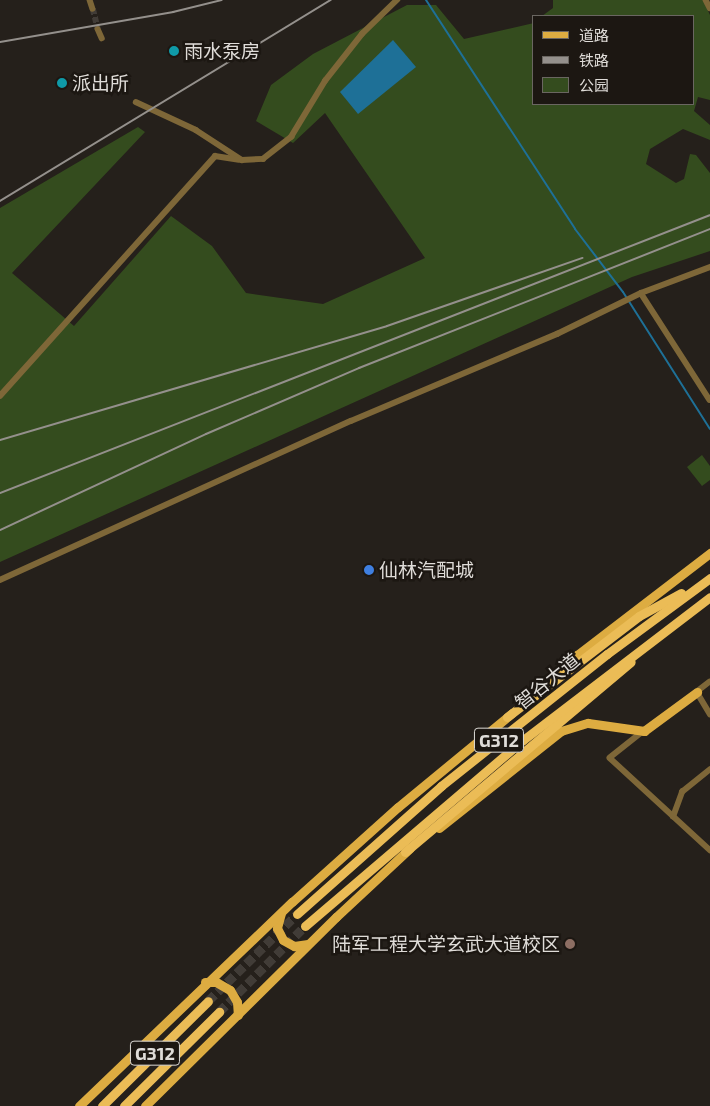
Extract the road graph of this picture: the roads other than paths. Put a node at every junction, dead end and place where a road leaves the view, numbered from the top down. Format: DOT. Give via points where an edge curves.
graph roads {
  1 [pos="90,0"];
  2 [pos="397,0"];
  3 [pos="706,0"];
  4 [pos="710,8"];
  5 [pos="93,9"];
  6 [pos="98,29"];
  7 [pos="102,38"];
  8 [pos="136,102"];
  9 [pos="242,160"];
  10 [pos="710,267"];
  11 [pos="641,293"];
  12 [pos="0,396"];
  13 [pos="710,400"];
  14 [pos="710,553"];
  15 [pos="710,578"];
  16 [pos="0,580"];
  17 [pos="710,599"];
  18 [pos="686,614"];
  19 [pos="710,682"];
  20 [pos="697,692"];
  21 [pos="710,714"];
  22 [pos="507,717"];
  23 [pos="644,731"];
  24 [pos="710,769"];
  25 [pos="673,817"];
  26 [pos="710,850"];
  27 [pos="405,852"];
  28 [pos="282,911"];
  29 [pos="297,914"];
  30 [pos="305,926"];
  31 [pos="316,937"];
  32 [pos="205,982"];
  33 [pos="208,1001"];
  34 [pos="219,1012"];
  35 [pos="238,1016"];
  36 [pos="79,1106"];
  37 [pos="102,1106"];
  38 [pos="124,1106"];
  39 [pos="145,1106"];
  1 -- 5 [label="street"];
  2 -- 9 [label="street" via="362,34 324,81 290,137 263,159"];
  3 -- 4 [label="street"];
  6 -- 7 [label="street"];
  8 -- 9 [label="street" via="196,130"];
  9 -- 12 [label="street" via="215,156"];
  10 -- 11 [label="street"];
  11 -- 13 [label="street"];
  11 -- 16 [label="street" via="557,334 351,422"];
  14 -- 22 [label="main road" via="578,655"];
  15 -- 22 [label="highway" via="640,616"];
  15 -- 29 [label="highway, 智谷大道 / G312" via="441,786"];
  17 -- 18 [label="highway, 智谷大道 / G312"];
  18 -- 27 [label="highway"];
  18 -- 30 [label="highway, 智谷大道 / G312" via="523,740"];
  19 -- 20 [label="street"];
  20 -- 21 [label="street"];
  20 -- 23 [label="main road"];
  22 -- 28 [label="main road" via="398,807"];
  23 -- 25 [label="street" via="610,758"];
  23 -- 27 [label="main road" via="588,723 561,731 461,812"];
  24 -- 25 [label="street" via="682,792"];
  25 -- 26 [label="street"];
  27 -- 31 [label="main road"];
  28 -- 31 [label="main road" via="277,928 286,942 302,946"];
  28 -- 32 [label="main road"];
  31 -- 35 [label="main road"];
  32 -- 35 [label="main road" via="216,982 230,990 237,1002"];
  32 -- 36 [label="main road"];
  33 -- 37 [label="highway, G312"];
  34 -- 38 [label="highway, G312"];
  35 -- 39 [label="main road"];
}
